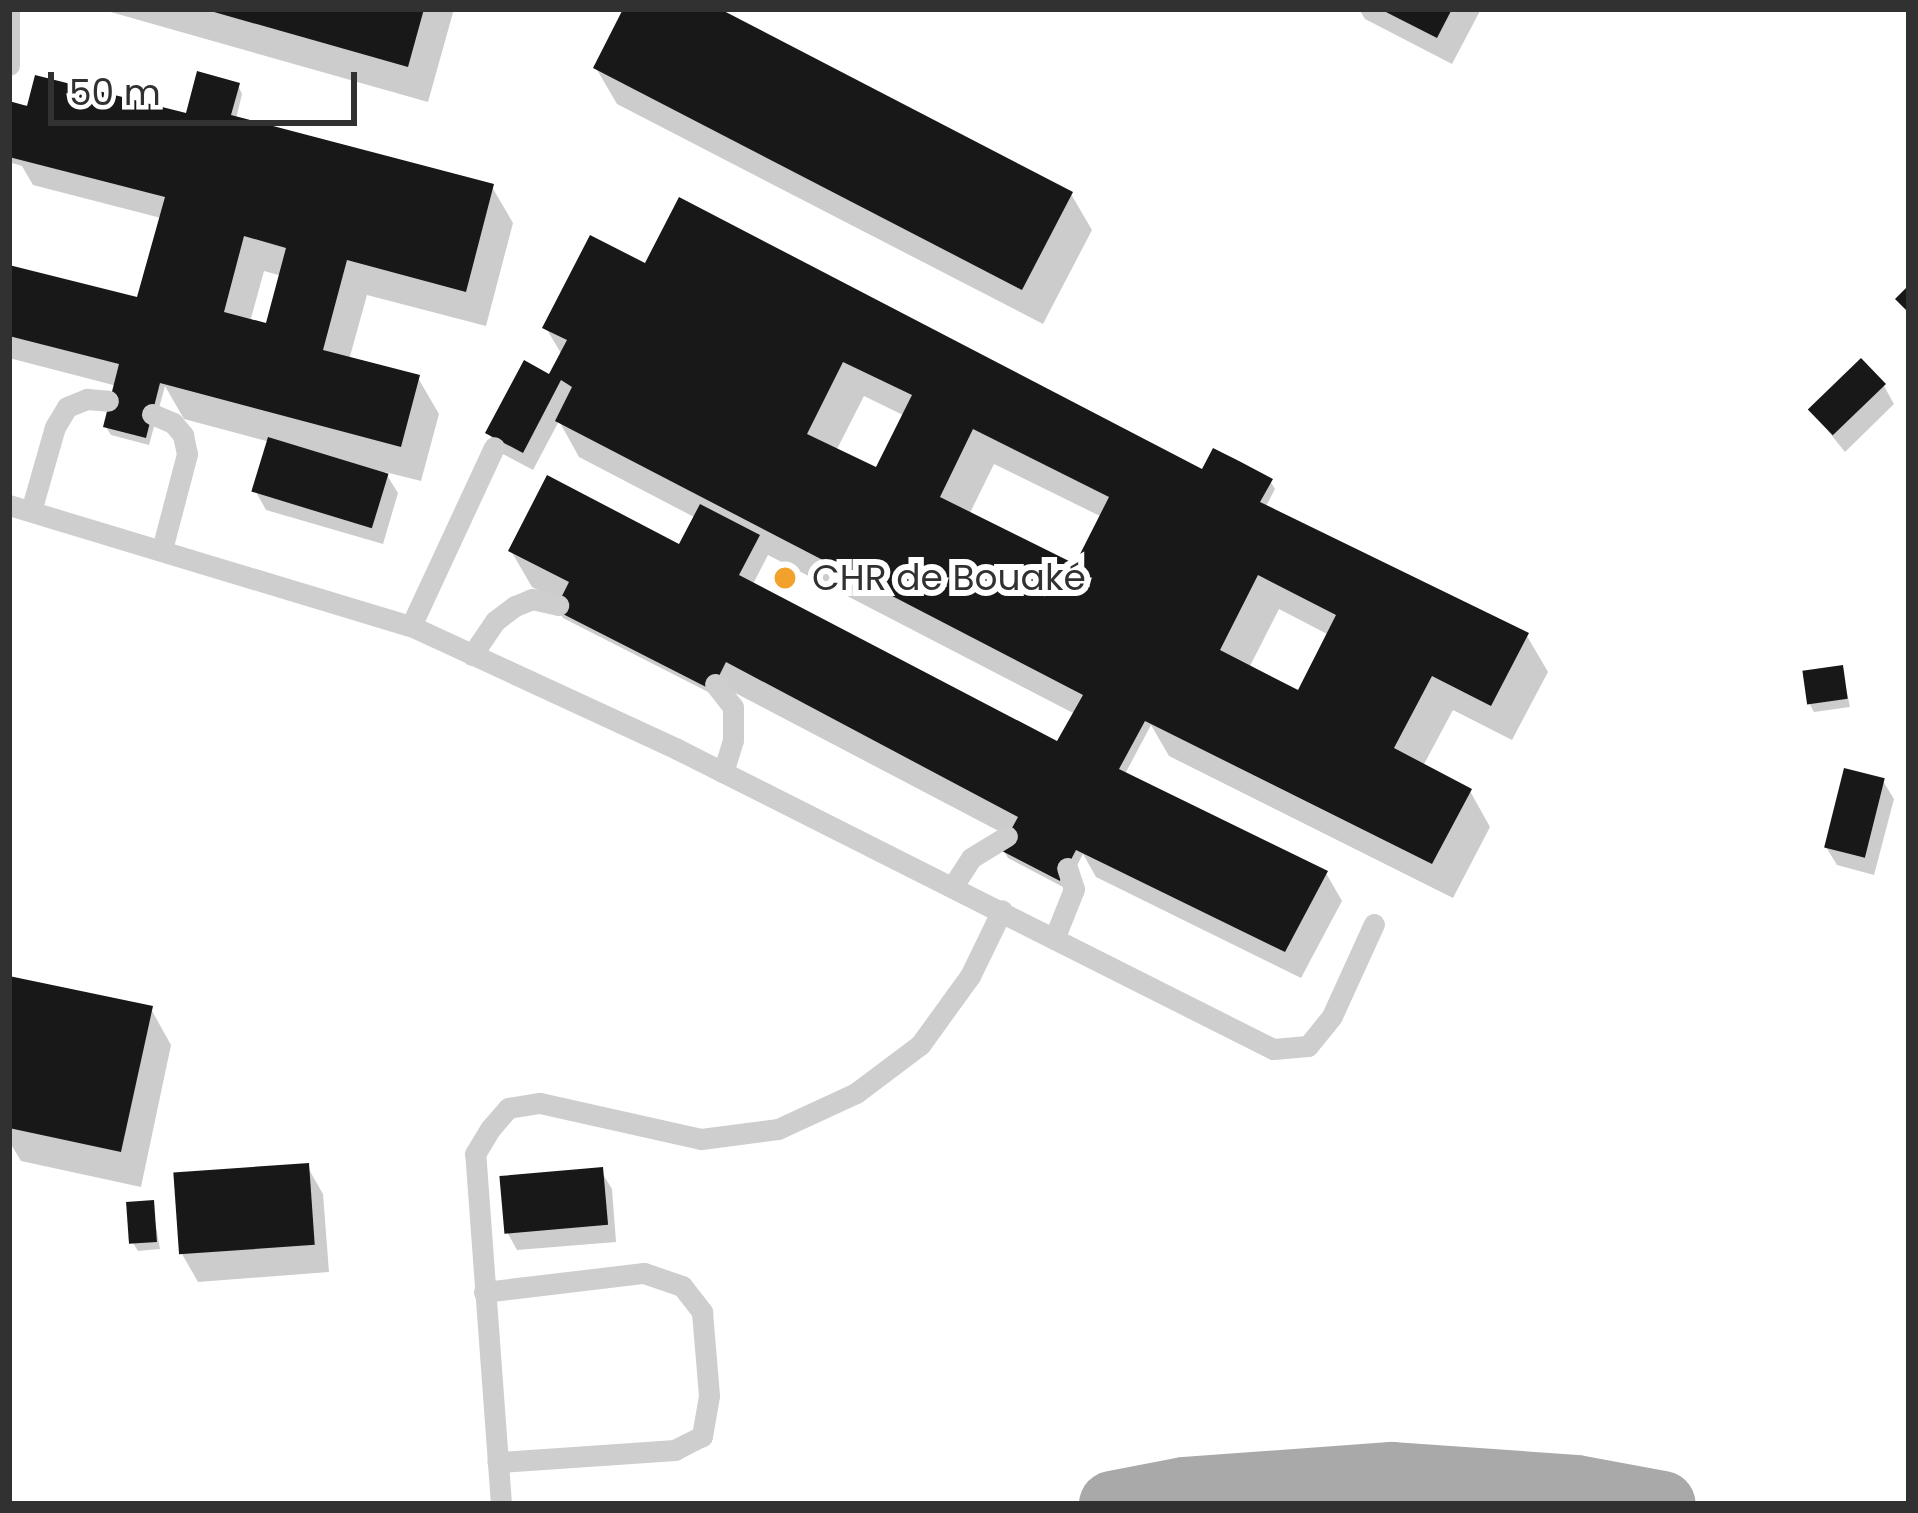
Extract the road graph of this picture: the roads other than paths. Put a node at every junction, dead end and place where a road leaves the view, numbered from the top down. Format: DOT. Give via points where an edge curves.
graph roads {
  1 [pos="9,13"];
  2 [pos="9,65"];
  3 [pos="108,400"];
  4 [pos="152,414"];
  5 [pos="494,447"];
  6 [pos="20,508"];
  7 [pos="162,549"];
  8 [pos="558,604"];
  9 [pos="411,626"];
  10 [pos="472,655"];
  11 [pos="715,684"];
  12 [pos="723,772"];
  13 [pos="1007,836"];
  14 [pos="1067,868"];
  15 [pos="953,886"];
  16 [pos="1002,910"];
  17 [pos="1374,924"];
  18 [pos="1054,939"];
  19 [pos="484,1292"];
  20 [pos="496,1462"];
  21 [pos="501,1504"];
  22 [pos="1112,1504"];
  23 [pos="1663,1504"];
  1 -- 2 [label="lane"];
  3 -- 6 [label="lane" via="67,407"];
  4 -- 7 [label="lane" via="173,422 187,454"];
  5 -- 9 [label="lane"];
  6 -- 7 [label="lane"];
  7 -- 9 [label="lane"];
  8 -- 10 [label="lane" via="532,599 515,607"];
  9 -- 10 [label="lane"];
  10 -- 12 [label="lane"];
  11 -- 12 [label="lane" via="733,707 734,740"];
  12 -- 15 [label="lane"];
  13 -- 15 [label="lane" via="971,858"];
  14 -- 18 [label="lane" via="1074,889"];
  15 -- 16 [label="lane"];
  16 -- 18 [label="lane"];
  16 -- 19 [label="lane" via="970,976 920,1045 856,1093 778,1129 701,1139 540,1102 508,1108 475,1154"];
  17 -- 18 [label="lane" via="1308,1046 1273,1049"];
  19 -- 20 [label="lane"];
  19 -- 20 [label="lane" via="644,1273 682,1286 702,1312 709,1396 702,1436 675,1450"];
  20 -- 21 [label="lane"];
  22 -- 23 [label="main road" via="1208,1487 1391,1475 1576,1488"];
}
